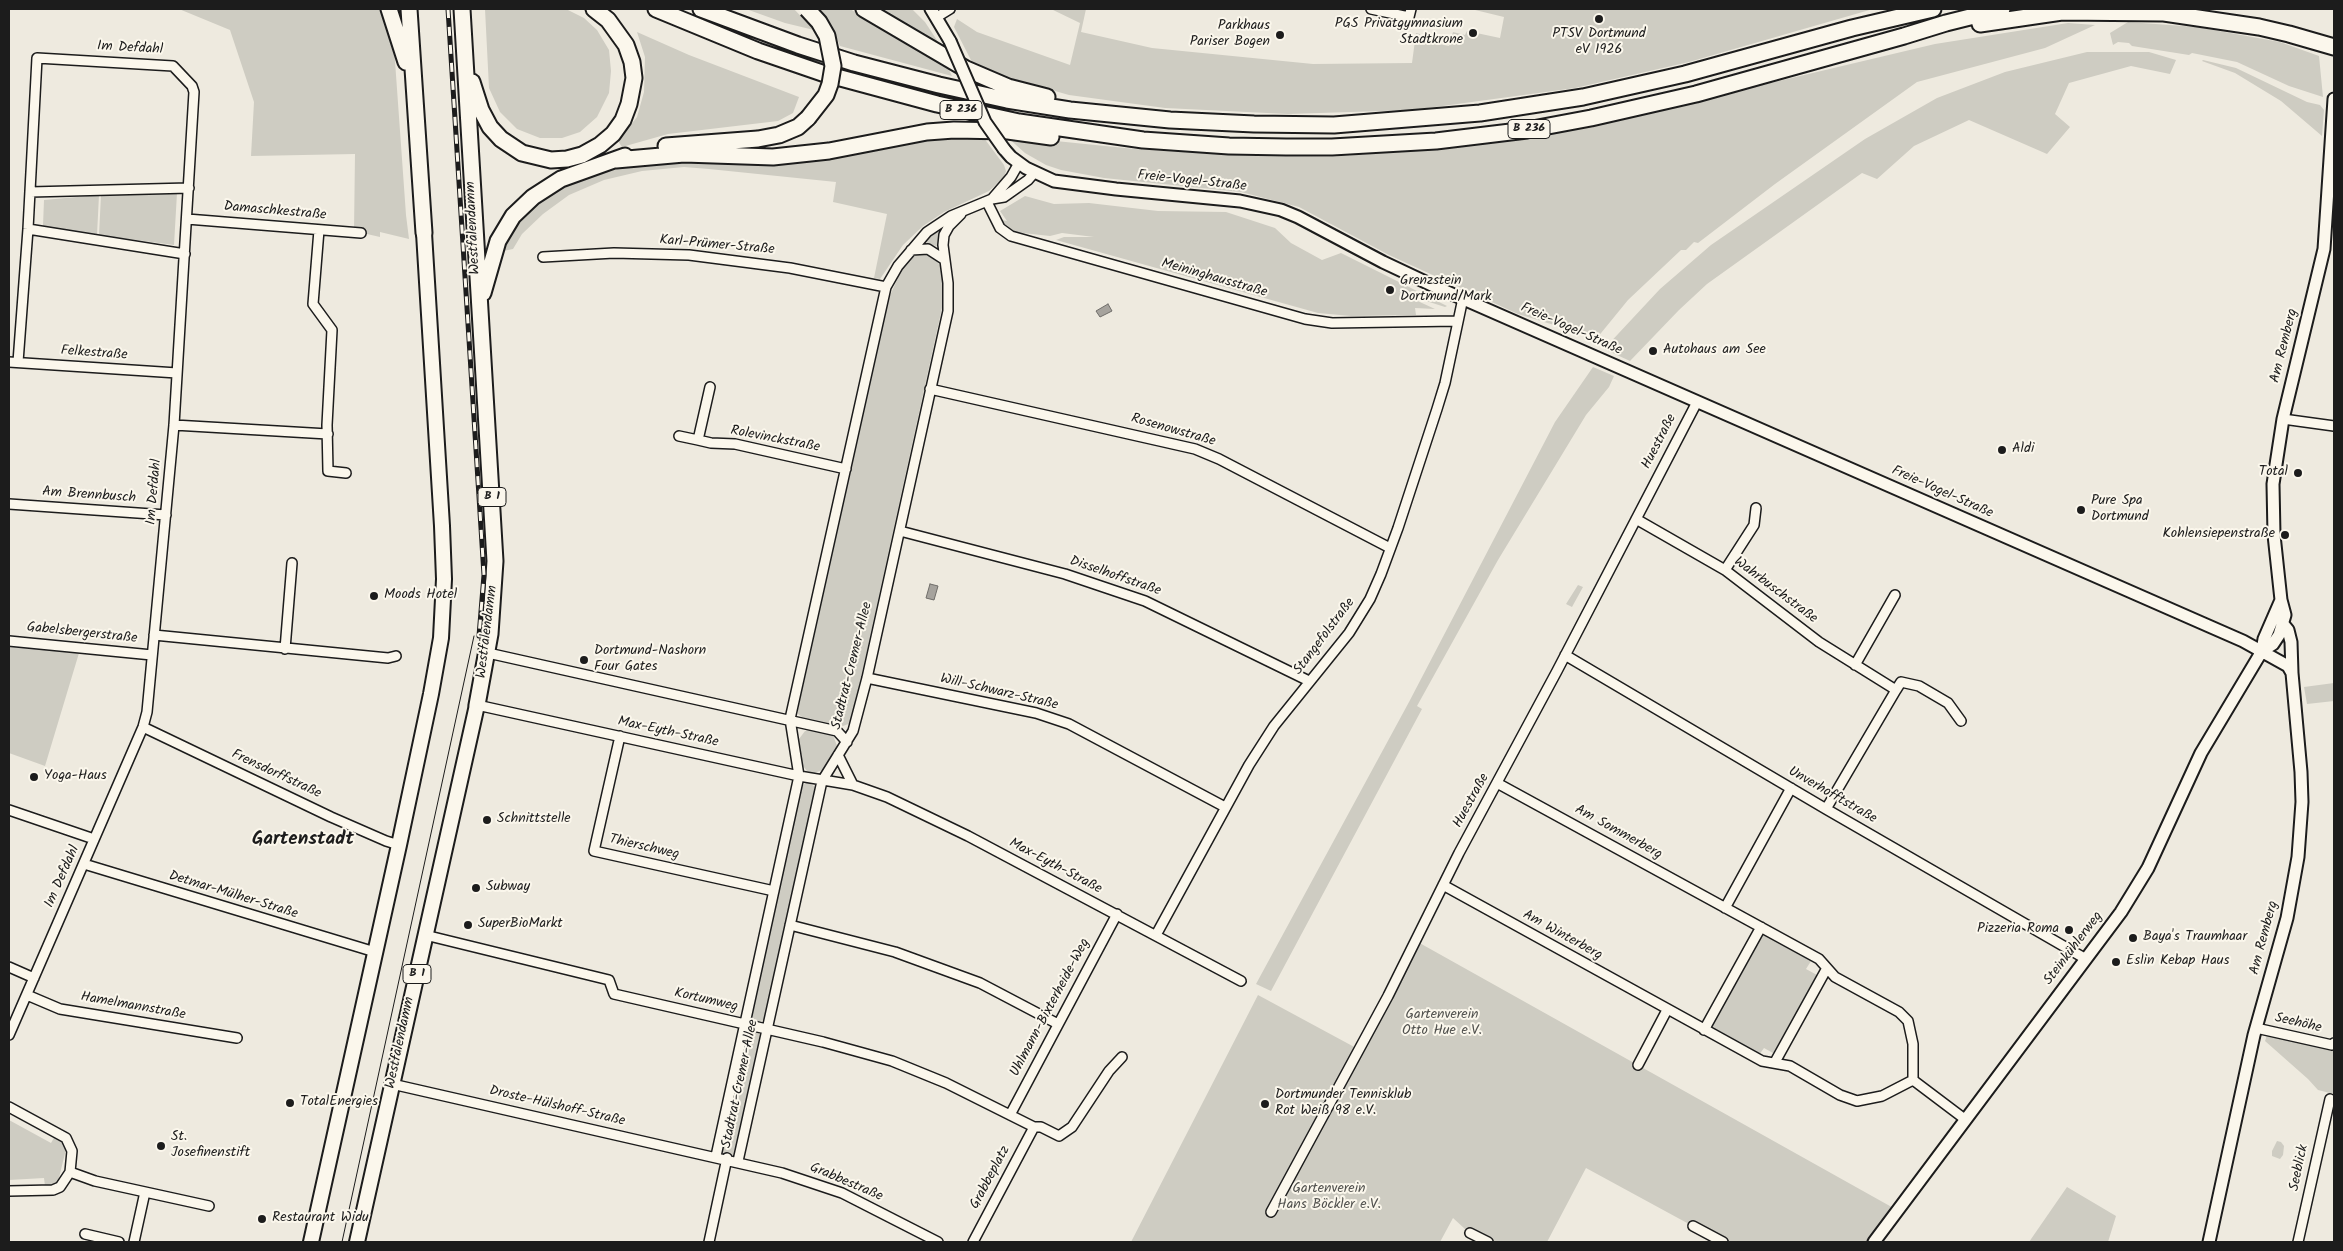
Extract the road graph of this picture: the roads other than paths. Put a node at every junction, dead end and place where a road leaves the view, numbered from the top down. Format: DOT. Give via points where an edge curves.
graph roads {
  1 [pos="389,9"];
  2 [pos="409,9"];
  3 [pos="462,9"];
  4 [pos="594,9"];
  5 [pos="656,9"];
  6 [pos="701,9"];
  7 [pos="807,9"];
  8 [pos="864,9"];
  9 [pos="950,9"];
  10 [pos="1370,9"];
  11 [pos="1411,9"];
  12 [pos="1902,9"];
  13 [pos="1933,9"];
  14 [pos="2002,9"];
  15 [pos="934,13"];
  16 [pos="1852,28"];
  17 [pos="1904,36"];
  18 [pos="2334,48"];
  19 [pos="465,59"];
  20 [pos="413,76"];
  21 [pos="2334,99"];
  22 [pos="1134,116"];
  23 [pos="1143,140"];
  24 [pos="616,160"];
  25 [pos="1019,163"];
  26 [pos="1034,173"];
  27 [pos="189,188"];
  28 [pos="30,192"];
  29 [pos="989,201"];
  30 [pos="964,212"];
  31 [pos="187,219"];
  32 [pos="28,229"];
  33 [pos="319,230"];
  34 [pos="361,233"];
  35 [pos="424,233"];
  36 [pos="911,250"];
  37 [pos="185,254"];
  38 [pos="543,257"];
  39 [pos="945,260"];
  40 [pos="886,287"];
  41 [pos="1463,298"];
  42 [pos="479,309"];
  43 [pos="1456,321"];
  44 [pos="13,362"];
  45 [pos="177,373"];
  46 [pos="710,387"];
  47 [pos="930,389"];
  48 [pos="1697,402"];
  49 [pos="2283,419"];
  50 [pos="174,425"];
  51 [pos="2334,426"];
  52 [pos="328,434"];
  53 [pos="679,436"];
  54 [pos="698,440"];
  55 [pos="846,469"];
  56 [pos="346,473"];
  57 [pos="9,504"];
  58 [pos="1756,508"];
  59 [pos="166,514"];
  60 [pos="1636,519"];
  61 [pos="900,532"];
  62 [pos="1390,548"];
  63 [pos="292,564"];
  64 [pos="1725,570"];
  65 [pos="1895,595"];
  66 [pos="2281,600"];
  67 [pos="2283,624"];
  68 [pos="154,635"];
  69 [pos="9,640"];
  70 [pos="285,648"];
  71 [pos="2262,651"];
  72 [pos="488,653"];
  73 [pos="152,655"];
  74 [pos="1565,655"];
  75 [pos="396,656"];
  76 [pos="1855,665"];
  77 [pos="2292,673"];
  78 [pos="867,678"];
  79 [pos="1309,681"];
  80 [pos="1896,690"];
  81 [pos="477,705"];
  82 [pos="790,720"];
  83 [pos="1961,721"];
  84 [pos="143,727"];
  85 [pos="620,736"];
  86 [pos="847,742"];
  87 [pos="838,755"];
  88 [pos="799,776"];
  89 [pos="822,781"];
  90 [pos="1498,783"];
  91 [pos="853,784"];
  92 [pos="1791,788"];
  93 [pos="1225,807"];
  94 [pos="1826,809"];
  95 [pos="9,810"];
  96 [pos="94,839"];
  97 [pos="399,845"];
  98 [pos="84,864"];
  99 [pos="1443,885"];
  100 [pos="774,891"];
  101 [pos="1725,908"];
  102 [pos="1117,914"];
  103 [pos="790,925"];
  104 [pos="1761,927"];
  105 [pos="425,935"];
  106 [pos="1156,935"];
  107 [pos="375,952"];
  108 [pos="2086,959"];
  109 [pos="9,967"];
  110 [pos="1827,968"];
  111 [pos="34,978"];
  112 [pos="1241,981"];
  113 [pos="27,995"];
  114 [pos="1667,1010"];
  115 [pos="745,1024"];
  116 [pos="1058,1024"];
  117 [pos="2256,1028"];
  118 [pos="766,1030"];
  119 [pos="1704,1030"];
  120 [pos="9,1035"];
  121 [pos="237,1038"];
  122 [pos="2334,1043"];
  123 [pos="1122,1057"];
  124 [pos="1775,1062"];
  125 [pos="1638,1065"];
  126 [pos="1913,1080"];
  127 [pos="392,1084"];
  128 [pos="2330,1099"];
  129 [pos="9,1107"];
  130 [pos="1010,1115"];
  131 [pos="1966,1120"];
  132 [pos="1034,1127"];
  133 [pos="716,1156"];
  134 [pos="726,1158"];
  135 [pos="738,1161"];
  136 [pos="70,1172"];
  137 [pos="9,1192"];
  138 [pos="145,1192"];
  139 [pos="208,1206"];
  140 [pos="1270,1212"];
  141 [pos="1693,1226"];
  142 [pos="1470,1233"];
  143 [pos="85,1234"];
  144 [pos="120,1242"];
  145 [pos="134,1242"];
  146 [pos="311,1242"];
  147 [pos="357,1242"];
  148 [pos="709,1242"];
  149 [pos="938,1242"];
  150 [pos="973,1242"];
  151 [pos="1488,1242"];
  152 [pos="1723,1242"];
  153 [pos="1874,1242"];
  154 [pos="2209,1242"];
  155 [pos="2298,1242"];
  1 -- 20 [label="highway"];
  2 -- 20 [label="highway"];
  3 -- 19 [label="highway, Westfalendamm / B 1"];
  4 -- 19 [label="highway" via="613,25 626,45 632,62 633,84 623,120 613,134 582,154 567,159 536,158 501,139 481,110"];
  5 -- 23 [label="highway, B 236" via="758,51 872,88 1019,122"];
  6 -- 22 [label="highway, B 236" via="818,52 920,81 1008,100"];
  7 -- 24 [label="highway, bridge" via="827,36 833,66 826,95 798,127 758,139 658,147"];
  8 -- 22 [label="highway" via="934,52 995,82"];
  9 -- 15 [label="street"];
  10 -- 11 [label="street" via="1409,17"];
  12 -- 16 [label="highway"];
  13 -- 16 [label="highway, B 236"];
  14 -- 17 [label="highway, B 236"];
  15 -- 25 [label="street, Freie-Vogel-Straße, bridge" via="950,41 985,122 1004,149"];
  16 -- 22 [label="highway, B 236" via="1642,84 1480,113 1334,124 1245,124"];
  17 -- 18 [label="highway" via="2062,12 2130,12 2233,22"];
  17 -- 23 [label="highway, B 236" via="1654,105 1527,130 1436,141 1332,147 1229,146"];
  19 -- 42 [label="highway, Westfalendamm / B 1"];
  20 -- 35 [label="highway"];
  21 -- 49 [label="street, Am Remberg" via="2322,257"];
  23 -- 24 [label="highway" via="1114,144 1008,131 954,130 773,157 684,154"];
  24 -- 42 [label="highway" via="561,179 540,191 519,210 495,248"];
  25 -- 26 [label="street, Freie-Vogel-Straße"];
  25 -- 29 [label="street, Stadtrat-Cremer-Allee" via="1011,178"];
  26 -- 29 [label="street, Stadtrat-Cremer-Allee" via="1004,197"];
  26 -- 41 [label="street, Freie-Vogel-Straße" via="1065,183 1240,201 1281,210"];
  27 -- 28 [label="street"];
  27 -- 28 [label="street, Im Defdahl" via="194,92 174,66 37,58"];
  27 -- 31 [label="street, Im Defdahl"];
  28 -- 32 [label="street"];
  29 -- 30 [label="street, Stadtrat-Cremer-Allee"];
  29 -- 43 [label="street, Meininghausstraße" via="1000,228 1011,236 1306,320 1340,323"];
  30 -- 36 [label="street, Stadtrat-Cremer-Allee" via="942,220"];
  30 -- 39 [label="street, Stadtrat-Cremer-Allee" via="944,235"];
  31 -- 33 [label="street, Damaschkestraße"];
  31 -- 37 [label="street, Im Defdahl"];
  32 -- 37 [label="street"];
  32 -- 44 [label="street"];
  33 -- 34 [label="street, Damaschkestraße"];
  33 -- 52 [label="street" via="313,304 332,330"];
  35 -- 97 [label="main road" via="442,526 443,598 437,664"];
  36 -- 39 [label="street" via="928,249"];
  36 -- 40 [label="street, Stadtrat-Cremer-Allee"];
  37 -- 45 [label="street, Im Defdahl"];
  38 -- 40 [label="street, Karl-Prümer-Straße" via="614,253 689,255 782,266"];
  39 -- 47 [label="street, Stadtrat-Cremer-Allee" via="948,311"];
  40 -- 55 [label="street, Stadtrat-Cremer-Allee"];
  41 -- 43 [label="street, Stangefolstraße"];
  41 -- 48 [label="street, Freie-Vogel-Straße"];
  42 -- 72 [label="highway, Westfalendamm / B 1" via="495,561"];
  43 -- 62 [label="street, Stangefolstraße" via="1444,383"];
  44 -- 45 [label="street, Felkestraße"];
  45 -- 50 [label="street, Im Defdahl"];
  46 -- 54 [label="street"];
  47 -- 61 [label="street, Stadtrat-Cremer-Allee"];
  47 -- 62 [label="street, Rosenowstraße" via="1195,449"];
  48 -- 60 [label="street, Huestraße"];
  48 -- 71 [label="street, Freie-Vogel-Straße"];
  49 -- 51 [label="street"];
  49 -- 66 [label="street, Am Remberg" via="2276,451 2272,507"];
  50 -- 52 [label="street"];
  50 -- 59 [label="street, Im Defdahl"];
  52 -- 56 [label="street" via="328,472"];
  53 -- 54 [label="street, Rolevinckstraße"];
  54 -- 55 [label="street, Rolevinckstraße" via="735,444"];
  55 -- 82 [label="street, Stadtrat-Cremer-Allee"];
  57 -- 59 [label="street, Am Brennbusch"];
  58 -- 64 [label="street" via="1754,524"];
  59 -- 68 [label="street, Im Defdahl"];
  60 -- 64 [label="street, Wahrbuschstraße"];
  60 -- 74 [label="street, Huestraße"];
  61 -- 78 [label="street, Stadtrat-Cremer-Allee"];
  61 -- 79 [label="street, Disselhoffstraße" via="1065,574 1145,601"];
  62 -- 79 [label="street, Stangefolstraße" via="1364,608"];
  63 -- 70 [label="street"];
  64 -- 76 [label="street, Wahrbuschstraße" via="1819,642"];
  65 -- 76 [label="street"];
  66 -- 67 [label="street, Am Remberg"];
  66 -- 71 [label="street, Am Remberg"];
  67 -- 71 [label="street" via="2272,644"];
  67 -- 77 [label="street, Am Remberg" via="2291,642"];
  68 -- 70 [label="street, Gabelsbergerstraße"];
  68 -- 73 [label="street, Im Defdahl"];
  69 -- 73 [label="street, Gabelsbergerstraße"];
  70 -- 75 [label="street, Gabelsbergerstraße" via="388,658"];
  71 -- 77 [label="street" via="2288,666"];
  71 -- 108 [label="street, Steinkühlerweg" via="2200,753 2148,868"];
  72 -- 81 [label="highway, Westfalendamm / B 1"];
  72 -- 82 [label="street"];
  73 -- 84 [label="street, Im Defdahl"];
  74 -- 90 [label="street, Huestraße"];
  74 -- 92 [label="street, Unverhofftstraße"];
  76 -- 80 [label="street, Wahrbuschstraße"];
  77 -- 117 [label="street, Am Remberg" via="2301,772 2298,857 2287,918"];
  78 -- 86 [label="street, Stadtrat-Cremer-Allee"];
  78 -- 93 [label="street, Will-Schwarz-Straße" via="1036,713 1070,724"];
  79 -- 93 [label="street, Stangefolstraße" via="1274,726"];
  80 -- 83 [label="street" via="1901,682 1918,686 1948,703"];
  80 -- 94 [label="street"];
  81 -- 85 [label="street, Max-Eyth-Straße"];
  81 -- 105 [label="main road, Westfalendamm / B 1"];
  82 -- 86 [label="street" via="837,731"];
  82 -- 88 [label="street, Stadtrat-Cremer-Allee"];
  84 -- 96 [label="street, Im Defdahl"];
  84 -- 97 [label="street, Frensdorffstraße"];
  85 -- 88 [label="street, Max-Eyth-Straße"];
  85 -- 100 [label="street, Thierschweg" via="594,851"];
  86 -- 87 [label="street, Stadtrat-Cremer-Allee"];
  87 -- 89 [label="street, Stadtrat-Cremer-Allee"];
  87 -- 91 [label="street"];
  88 -- 89 [label="street, Max-Eyth-Straße"];
  88 -- 100 [label="street, Stadtrat-Cremer-Allee"];
  89 -- 91 [label="street, Max-Eyth-Straße"];
  89 -- 103 [label="street, Stadtrat-Cremer-Allee"];
  90 -- 99 [label="street, Huestraße"];
  90 -- 101 [label="street, Am Sommerberg"];
  91 -- 102 [label="street, Max-Eyth-Straße" via="887,796"];
  92 -- 94 [label="street, Unverhofftstraße"];
  92 -- 101 [label="street"];
  93 -- 106 [label="street, Stangefolstraße"];
  94 -- 108 [label="street, Unverhofftstraße"];
  95 -- 96 [label="street"];
  96 -- 98 [label="street, Im Defdahl"];
  97 -- 107 [label="main road"];
  98 -- 107 [label="street, Detmar-Mülher-Straße"];
  98 -- 111 [label="street, Im Defdahl"];
  99 -- 114 [label="street, Am Winterberg"];
  99 -- 140 [label="street, Huestraße" via="1388,996"];
  100 -- 115 [label="street, Stadtrat-Cremer-Allee"];
  101 -- 104 [label="street, Am Sommerberg"];
  102 -- 106 [label="street, Max-Eyth-Straße"];
  102 -- 116 [label="street, Uhlmann-Bixterheide-Weg"];
  103 -- 116 [label="street" via="896,952 980,983"];
  103 -- 118 [label="street, Stadtrat-Cremer-Allee"];
  104 -- 110 [label="street, Am Sommerberg" via="1819,959"];
  104 -- 119 [label="street"];
  105 -- 115 [label="street, Kortumweg" via="609,980 614,994"];
  105 -- 127 [label="main road, Westfalendamm / B 1"];
  106 -- 112 [label="street, Max-Eyth-Straße"];
  107 -- 146 [label="main road"];
  108 -- 131 [label="street, Steinkühlerweg"];
  109 -- 111 [label="street"];
  110 -- 124 [label="street"];
  110 -- 126 [label="street, Am Sommerberg" via="1835,978 1908,1020"];
  111 -- 113 [label="street, Im Defdahl"];
  113 -- 120 [label="street, Im Defdahl"];
  113 -- 121 [label="street, Hamelmannstraße" via="60,1009"];
  114 -- 119 [label="street, Am Winterberg"];
  114 -- 125 [label="street"];
  115 -- 118 [label="street, Kortumweg"];
  115 -- 133 [label="street, Stadtrat-Cremer-Allee"];
  116 -- 130 [label="street, Uhlmann-Bixterheide-Weg"];
  117 -- 122 [label="street, Seehöhe"];
  117 -- 154 [label="street, Am Remberg"];
  118 -- 130 [label="street, Kortumweg" via="892,1061"];
  118 -- 135 [label="street, Stadtrat-Cremer-Allee"];
  119 -- 124 [label="street, Am Winterberg" via="1762,1061"];
  123 -- 132 [label="street" via="1072,1127 1059,1136"];
  124 -- 126 [label="street, Am Winterberg" via="1790,1066 1840,1095 1858,1101 1882,1096"];
  126 -- 131 [label="street"];
  127 -- 133 [label="street, Droste-Hülshoff-Straße"];
  127 -- 147 [label="main road, Westfalendamm / B 1"];
  128 -- 155 [label="street, Seeblick"];
  129 -- 136 [label="street" via="66,1138 72,1151"];
  130 -- 132 [label="street"];
  131 -- 153 [label="street, Steinkühlerweg"];
  132 -- 150 [label="street, Grabbeplatz"];
  133 -- 134 [label="street, Stadtrat-Cremer-Allee"];
  134 -- 135 [label="street, Stadtrat-Cremer-Allee"];
  134 -- 148 [label="street"];
  135 -- 149 [label="street, Grabbestraße" via="842,1193"];
  136 -- 137 [label="street" via="60,1187 52,1190"];
  136 -- 138 [label="street"];
  138 -- 139 [label="street"];
  138 -- 145 [label="street"];
  141 -- 152 [label="street"];
  142 -- 151 [label="street"];
  143 -- 144 [label="street"];
}
